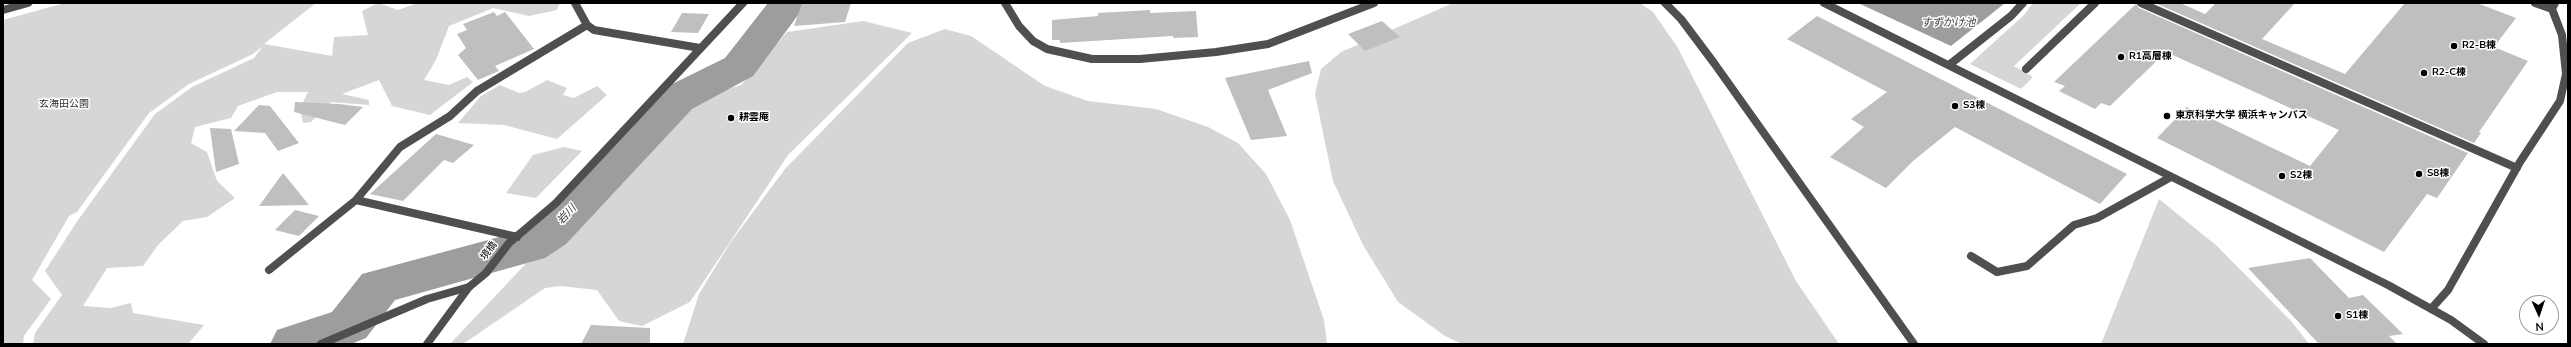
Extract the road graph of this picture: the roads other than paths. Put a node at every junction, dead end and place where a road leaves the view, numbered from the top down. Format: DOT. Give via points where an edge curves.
graph roads {
  1 [pos="28,3"];
  2 [pos="575,3"];
  3 [pos="743,3"];
  4 [pos="1005,3"];
  5 [pos="1374,3"];
  6 [pos="1665,3"];
  7 [pos="1824,3"];
  8 [pos="2023,3"];
  9 [pos="2096,3"];
  10 [pos="2141,3"];
  11 [pos="2535,3"];
  12 [pos="2554,6"];
  13 [pos="3,10"];
  14 [pos="587,25"];
  15 [pos="700,48"];
  16 [pos="1949,65"];
  17 [pos="2026,69"];
  18 [pos="2517,168"];
  19 [pos="2171,177"];
  20 [pos="356,200"];
  21 [pos="517,238"];
  22 [pos="1971,256"];
  23 [pos="269,270"];
  24 [pos="469,287"];
  25 [pos="2431,309"];
  26 [pos="321,344"];
  27 [pos="427,344"];
  28 [pos="1914,344"];
  29 [pos="2484,344"];
  1 -- 13 [label="street"];
  2 -- 14 [label="street"];
  3 -- 15 [label="street"];
  4 -- 5 [label="street" via="1033,41 1047,49 1092,59 1140,59 1268,44"];
  6 -- 28 [label="street" via="1681,19 1705,51"];
  7 -- 16 [label="street"];
  8 -- 16 [label="street" via="2011,16"];
  9 -- 17 [label="street"];
  10 -- 18 [label="street"];
  11 -- 12 [label="street"];
  12 -- 18 [label="street" via="2562,36 2566,74 2564,89 2560,101"];
  14 -- 15 [label="street" via="594,30"];
  14 -- 20 [label="street" via="477,91 450,116 400,147"];
  15 -- 21 [label="street" via="556,203"];
  16 -- 19 [label="street"];
  18 -- 25 [label="street" via="2448,290"];
  19 -- 22 [label="street" via="2097,218 2074,225 2027,266 1997,272"];
  19 -- 25 [label="street"];
  20 -- 21 [label="street"];
  20 -- 23 [label="street"];
  21 -- 24 [label="street, 境橋" via="509,243 486,273"];
  24 -- 26 [label="street" via="427,299"];
  24 -- 27 [label="street"];
  25 -- 29 [label="street"];
}
